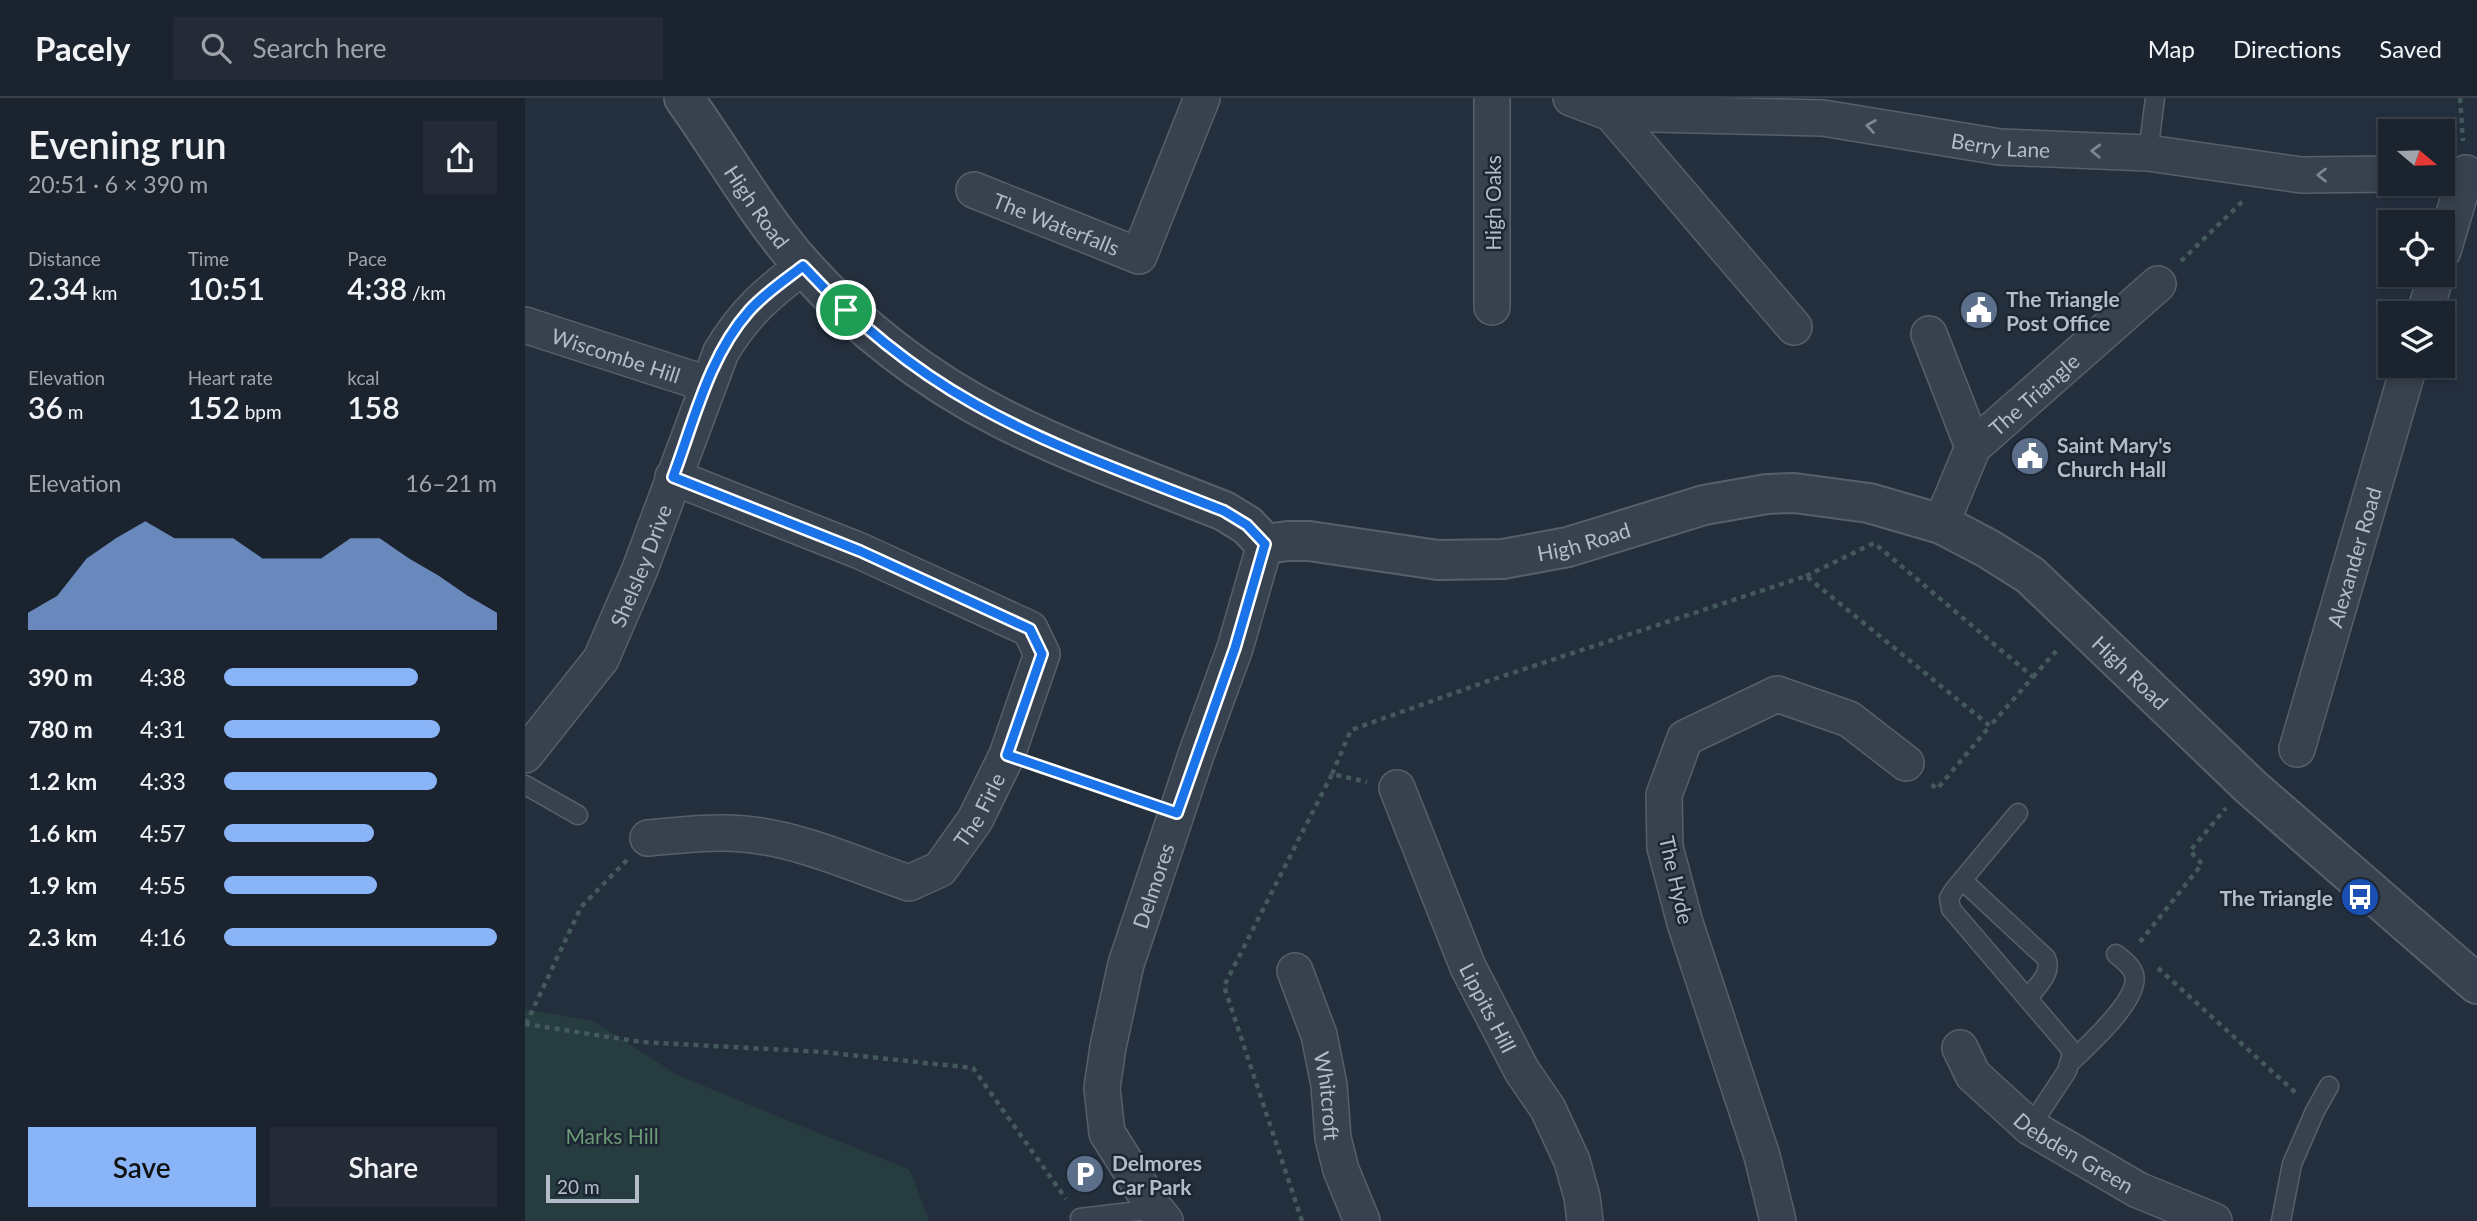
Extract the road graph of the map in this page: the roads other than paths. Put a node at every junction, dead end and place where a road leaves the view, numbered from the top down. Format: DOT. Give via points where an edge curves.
graph roads {
  1 [pos="684,98"];
  2 [pos="1202,98"];
  3 [pos="1492,98"];
  4 [pos="1571,98"];
  5 [pos="2155,98"];
  6 [pos="1611,113"];
  7 [pos="2148,153"];
  8 [pos="2462,173"];
  9 [pos="2378,174"];
  10 [pos="974,190"];
  11 [pos="2453,210"];
  12 [pos="803,266"];
  13 [pos="2158,284"];
  14 [pos="1492,307"];
  15 [pos="525,325"];
  16 [pos="1794,327"];
  17 [pos="1929,334"];
  18 [pos="2405,378"];
  19 [pos="707,384"];
  20 [pos="1973,447"];
  21 [pos="673,477"];
  22 [pos="1941,524"];
  23 [pos="1265,544"];
  24 [pos="2297,749"];
  25 [pos="525,755"];
  26 [pos="1906,763"];
  27 [pos="525,785"];
  28 [pos="1397,788"];
  29 [pos="2018,813"];
  30 [pos="578,815"];
  31 [pos="648,838"];
  32 [pos="1962,880"];
  33 [pos="2116,954"];
  34 [pos="1294,971"];
  35 [pos="2477,984"];
  36 [pos="2028,998"];
  37 [pos="1960,1048"];
  38 [pos="2071,1062"];
  39 [pos="2329,1086"];
  40 [pos="2030,1127"];
  41 [pos="1160,1215"];
  42 [pos="1080,1218"];
  43 [pos="1362,1221"];
  44 [pos="1585,1221"];
  45 [pos="1779,1221"];
  46 [pos="2214,1221"];
  47 [pos="2281,1221"];
  1 -- 12 [label="street, High Road"];
  2 -- 10 [label="street, The Waterfalls" via="1139,256"];
  3 -- 14 [label="street, High Oaks"];
  4 -- 6 [label="street"];
  5 -- 7 [label="lane"];
  7 -- 6 [label="street, Berry Lane, one-way" via="2000,147 1823,118"];
  6 -- 16 [label="street"];
  9 -- 7 [label="street, Berry Lane, one-way" via="2301,175"];
  8 -- 11 [label="street"];
  12 -- 19 [label="street, Shelsley Drive" via="743,318"];
  12 -- 23 [label="street, High Road" via="879,338 972,403 1051,441 1224,511 1247,525"];
  13 -- 20 [label="street, The Triangle"];
  15 -- 19 [label="street, Wiscombe Hill"];
  17 -- 20 [label="street, The Triangle"];
  18 -- 24 [label="street, Alexander Road"];
  19 -- 21 [label="street, Shelsley Drive"];
  20 -- 22 [label="street, The Triangle"];
  21 -- 25 [label="street, Shelsley Drive" via="601,659"];
  21 -- 31 [label="street, The Firle" via="860,551 1030,629 1042,654 1007,755 975,820 940,869 909,883 796,844 745,834"];
  22 -- 23 [label="street, High Road" via="1869,503 1794,493 1704,505 1568,547 1503,559 1438,560 1310,541"];
  22 -- 35 [label="street, High Road" via="2031,575 2248,784"];
  23 -- 41 [label="street, Delmores" via="1235,648 1126,964 1108,1047 1102,1088 1107,1133"];
  26 -- 45 [label="street, The Hyde" via="1849,719 1777,694 1685,738 1664,795 1665,847 1685,923"];
  27 -- 30 [label="lane"];
  28 -- 44 [label="street, Lippits Hill" via="1468,967 1572,1161"];
  29 -- 32 [label="lane"];
  32 -- 36 [label="lane" via="1949,898 1951,909"];
  32 -- 36 [label="lane" via="2046,958 2048,972"];
  33 -- 38 [label="lane" via="2134,972 2135,983 2107,1026"];
  34 -- 43 [label="street, Whitcroft" via="1319,1035 1333,1138"];
  36 -- 38 [label="lane" via="2068,1046"];
  37 -- 40 [label="street, Debden Green" via="1973,1075"];
  38 -- 40 [label="lane"];
  39 -- 47 [label="lane" via="2292,1164"];
  40 -- 46 [label="street, Debden Green" via="2138,1189"];
  41 -- 42 [label="lane"];
}
